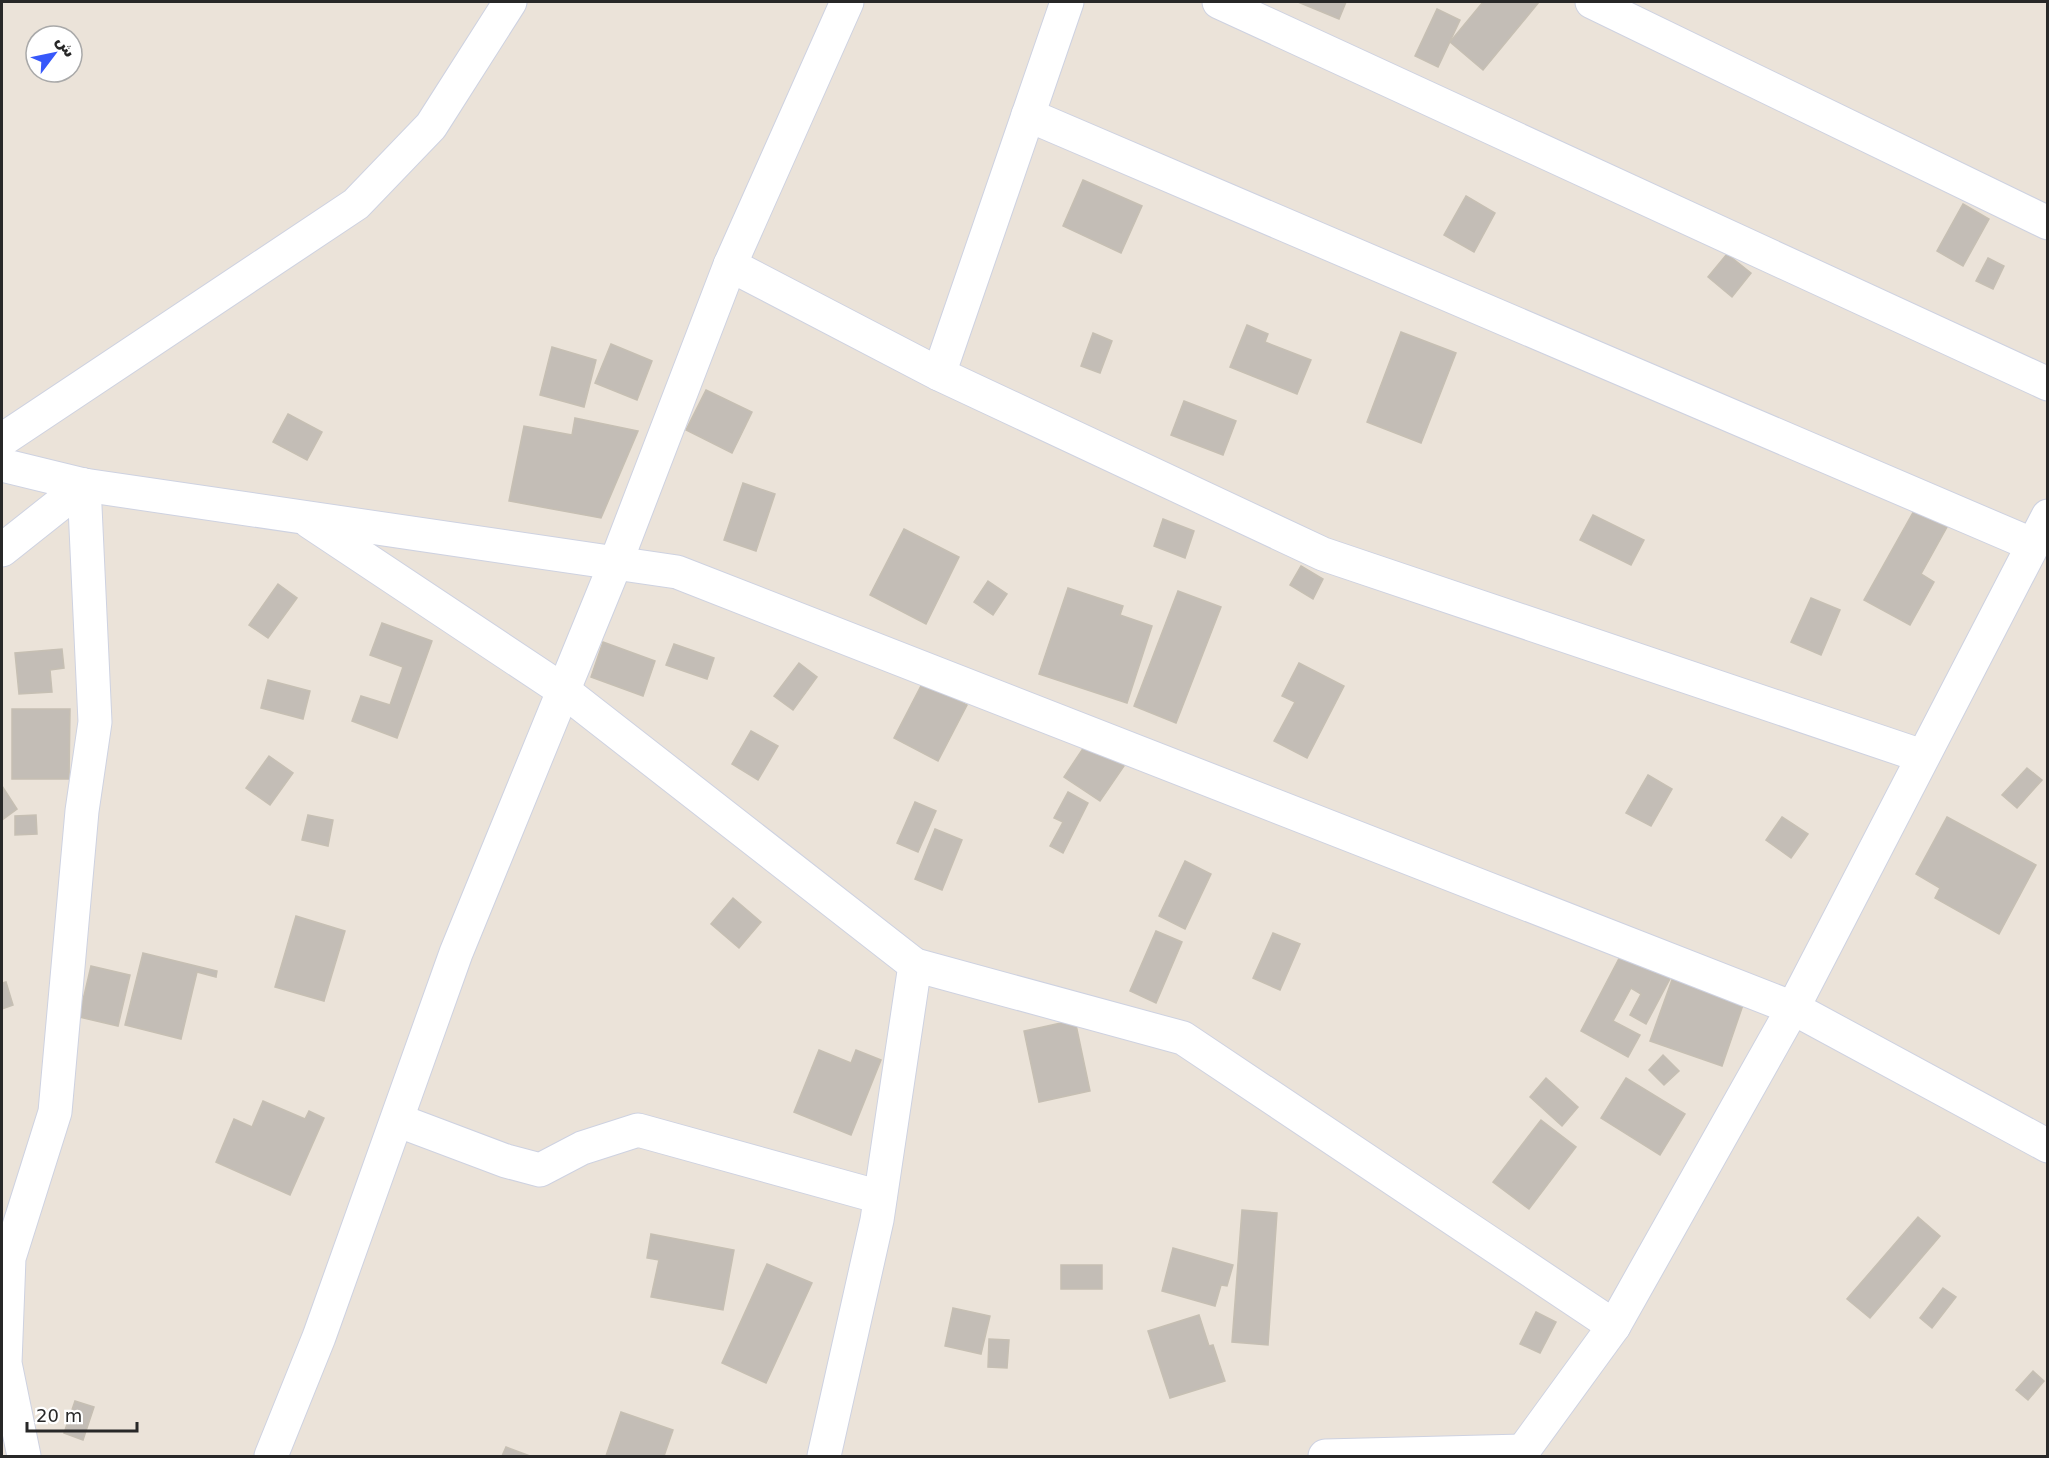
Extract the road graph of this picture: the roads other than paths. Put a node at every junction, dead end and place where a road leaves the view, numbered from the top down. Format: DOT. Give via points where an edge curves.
graph roads {
  1 [pos="510,2"];
  2 [pos="847,2"];
  3 [pos="1067,2"];
  4 [pos="1219,2"];
  5 [pos="1592,2"];
  6 [pos="1028,115"];
  7 [pos="2048,222"];
  8 [pos="730,265"];
  9 [pos="939,374"];
  10 [pos="2048,384"];
  11 [pos="2,440"];
  12 [pos="2,465"];
  13 [pos="84,485"];
  14 [pos="301,516"];
  15 [pos="2048,516"];
  16 [pos="2031,544"];
  17 [pos="2,550"];
  18 [pos="616,562"];
  19 [pos="564,691"];
  20 [pos="1922,756"];
  21 [pos="915,966"];
  22 [pos="1793,1008"];
  23 [pos="397,1120"];
  24 [pos="2048,1146"];
  25 [pos="880,1197"];
  26 [pos="1614,1326"];
  27 [pos="3,1364"];
  28 [pos="1522,1454"];
  29 [pos="24,1456"];
  30 [pos="271,1456"];
  31 [pos="824,1456"];
  32 [pos="1325,1456"];
  1 -- 11 [label="street" via="431,126 357,204"];
  2 -- 8 [label="street"];
  3 -- 6 [label="street"];
  4 -- 10 [label="street"];
  5 -- 7 [label="street"];
  6 -- 9 [label="street"];
  6 -- 16 [label="street"];
  8 -- 9 [label="street"];
  8 -- 18 [label="street"];
  9 -- 20 [label="street" via="1323,554"];
  12 -- 13 [label="street"];
  13 -- 14 [label="street"];
  13 -- 17 [label="street"];
  13 -- 27 [label="street" via="95,722 82,811 55,1112 9,1258"];
  14 -- 18 [label="street"];
  14 -- 19 [label="street"];
  15 -- 16 [label="street"];
  16 -- 20 [label="street"];
  18 -- 19 [label="street"];
  18 -- 22 [label="street" via="677,572"];
  19 -- 21 [label="street"];
  19 -- 23 [label="street" via="456,953"];
  20 -- 22 [label="street"];
  21 -- 25 [label="street"];
  21 -- 26 [label="street" via="1183,1038"];
  22 -- 24 [label="street"];
  22 -- 26 [label="street"];
  23 -- 25 [label="street" via="540,1170 582,1148 638,1130"];
  23 -- 30 [label="street" via="320,1337"];
  25 -- 31 [label="street"];
  26 -- 28 [label="street"];
  27 -- 29 [label="street"];
  28 -- 32 [label="street"];
}
